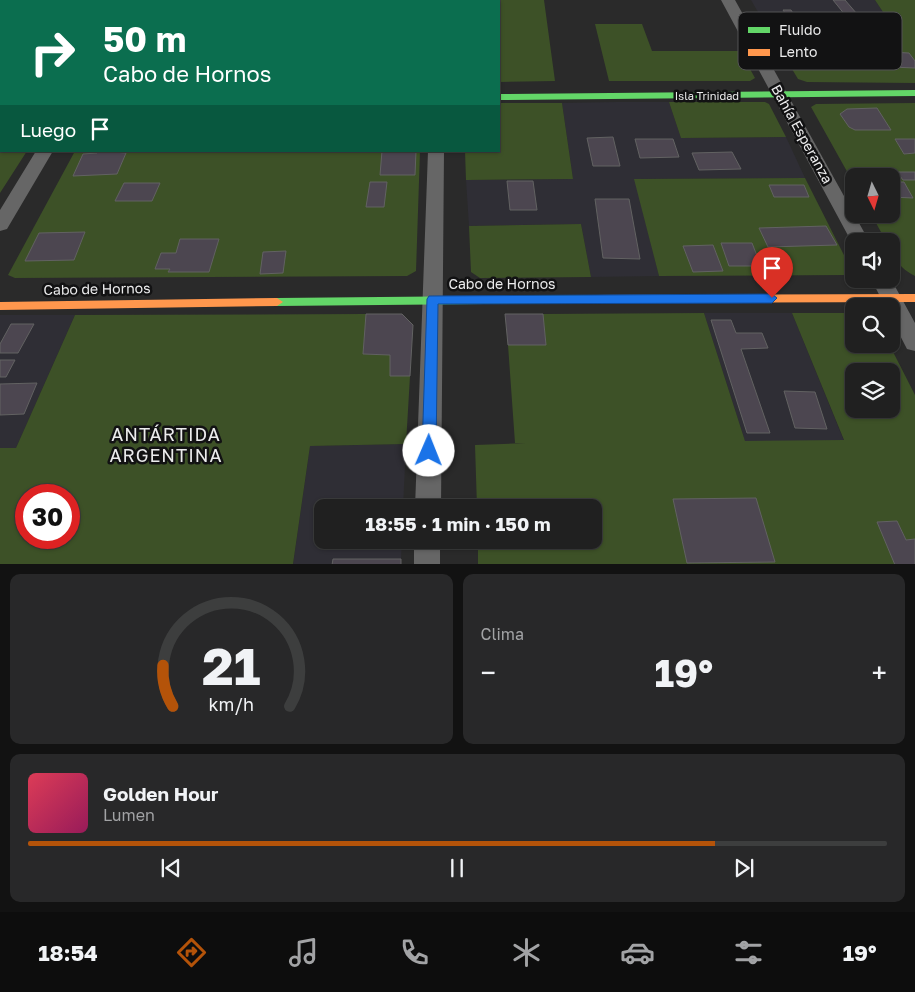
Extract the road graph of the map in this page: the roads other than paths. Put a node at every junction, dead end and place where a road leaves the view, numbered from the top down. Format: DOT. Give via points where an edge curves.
graph roads {
  1 [pos="728,0"];
  2 [pos="738,18"];
  3 [pos="767,70"];
  4 [pos="915,93"];
  5 [pos="781,95"];
  6 [pos="500,97"];
  7 [pos="44,152"];
  8 [pos="436,152"];
  9 [pos="0,225"];
  10 [pos="856,233"];
  11 [pos="886,288"];
  12 [pos="845,298"];
  13 [pos="891,298"];
  14 [pos="900,298"];
  15 [pos="915,298"];
  16 [pos="433,299"];
  17 [pos="0,306"];
  18 [pos="900,315"];
  19 [pos="915,343"];
  20 [pos="428,499"];
  21 [pos="427,549"];
  22 [pos="427,564"];
  1 -- 2 [label="street, Bahía Esperanza"];
  3 -- 5 [label="street, Bahía Esperanza"];
  4 -- 5 [label="street, Isla Trinidad"];
  5 -- 6 [label="street, Isla Trinidad"];
  5 -- 10 [label="street, Bahía Esperanza"];
  7 -- 9 [label="street"];
  8 -- 16 [label="street"];
  11 -- 13 [label="street"];
  12 -- 16 [label="street, Cabo de Hornos"];
  14 -- 15 [label="street, Cabo de Hornos"];
  16 -- 17 [label="street, Cabo de Hornos"];
  16 -- 20 [label="street"];
  18 -- 19 [label="street"];
  21 -- 22 [label="street"];
}
